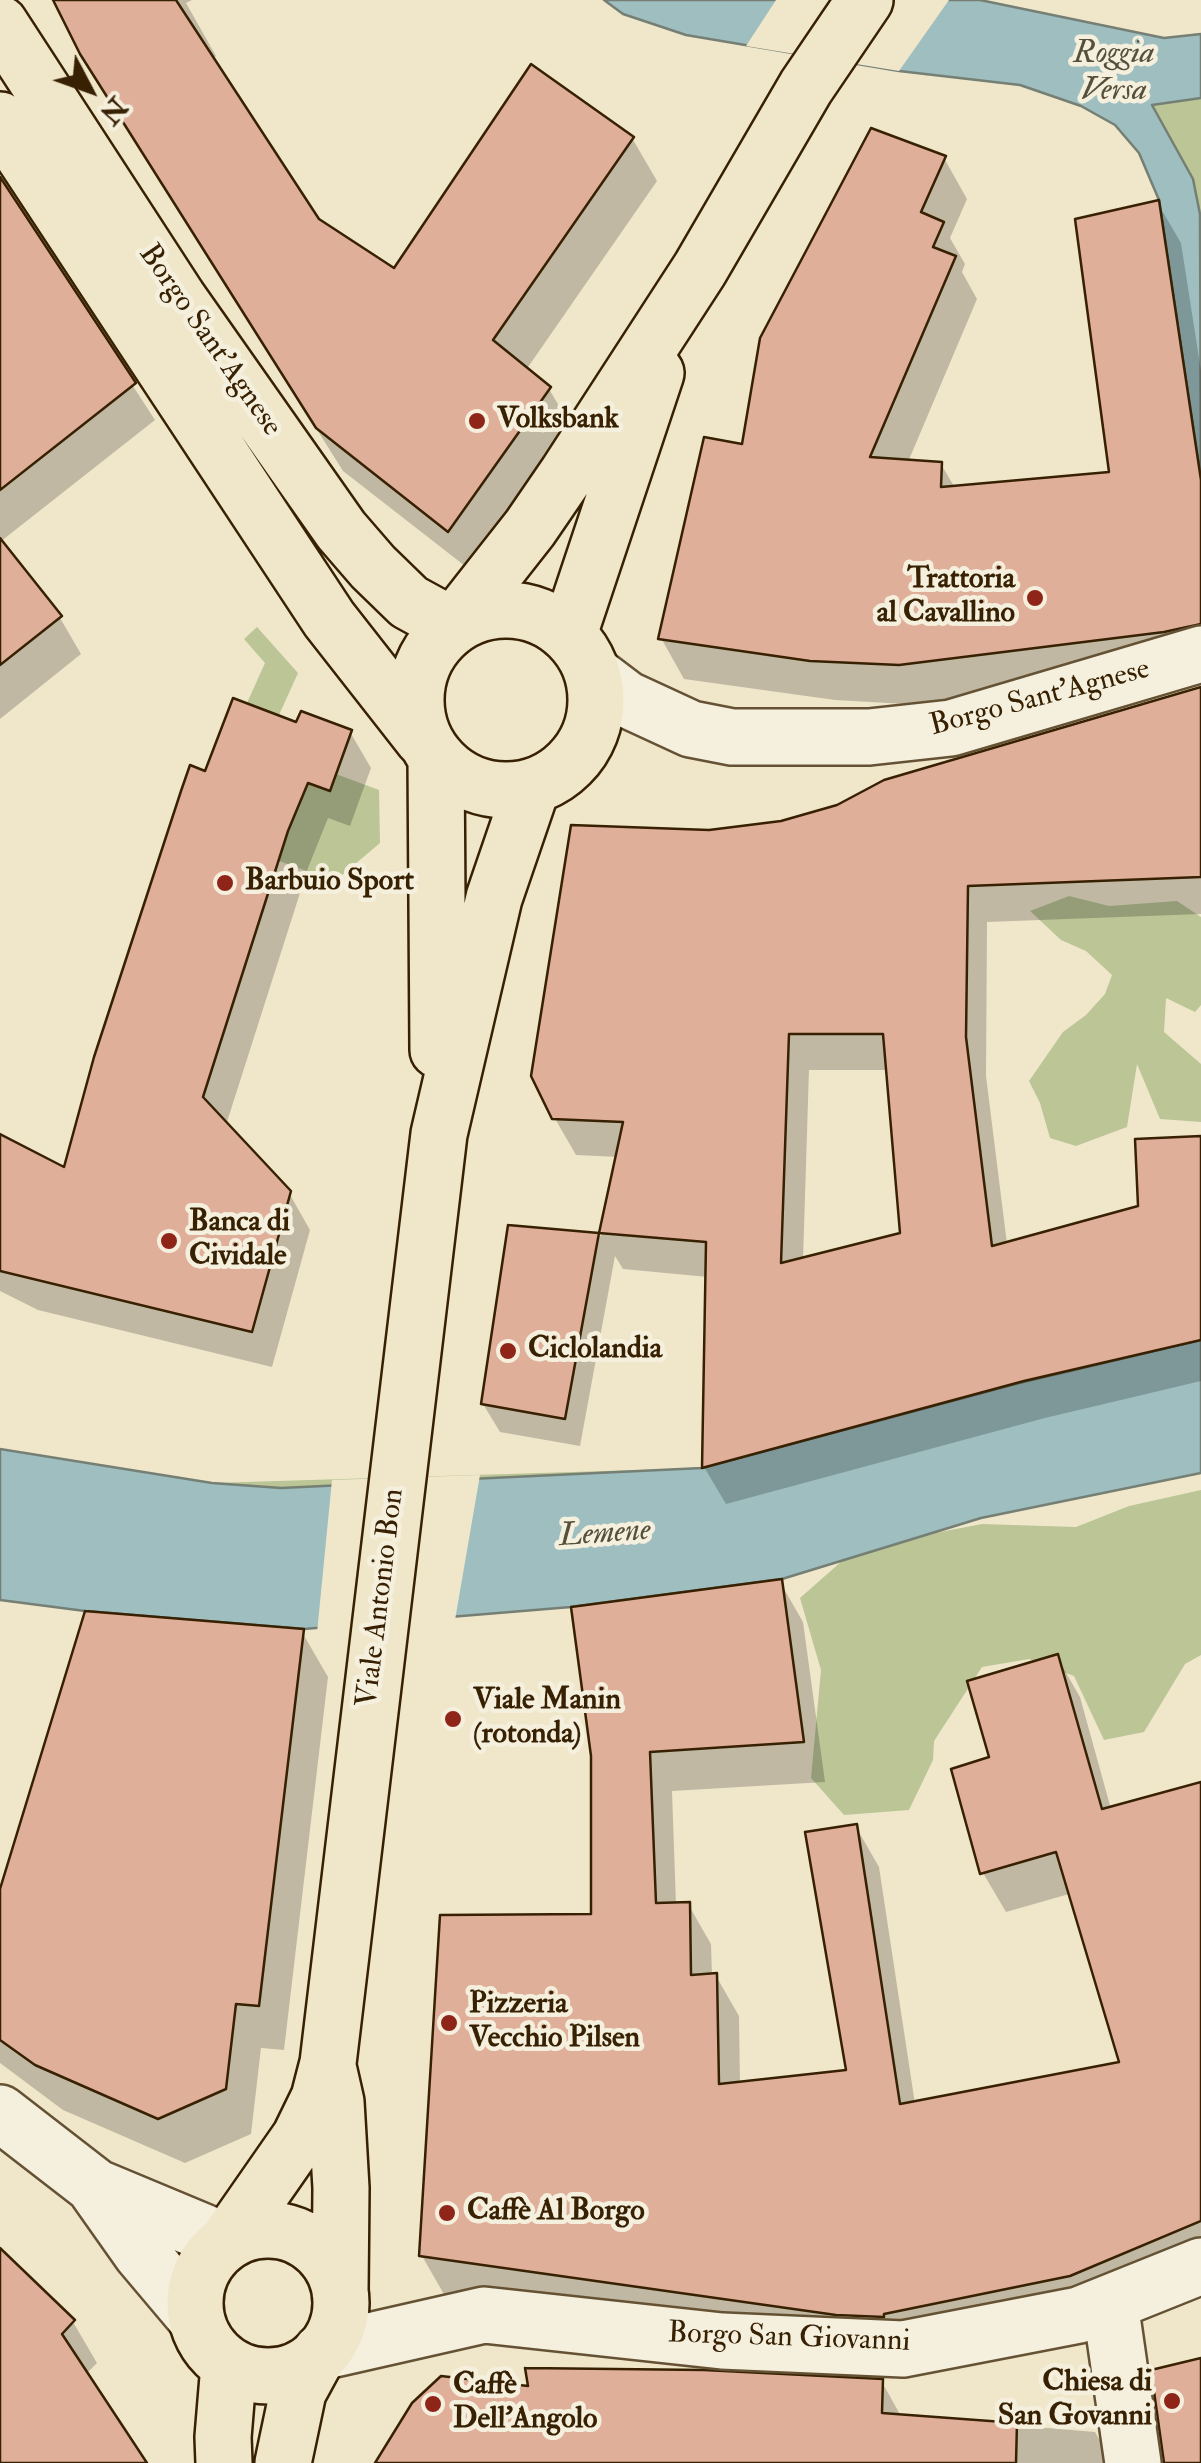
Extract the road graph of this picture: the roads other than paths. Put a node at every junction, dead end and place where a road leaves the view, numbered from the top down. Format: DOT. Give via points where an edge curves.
graph roads {
  1 [pos="865,0"];
  2 [pos="0,24"];
  3 [pos="0,120"];
  4 [pos="700,269"];
  5 [pos="453,626"];
  6 [pos="581,654"];
  7 [pos="1201,654"];
  8 [pos="430,748"];
  9 [pos="532,787"];
  10 [pos="439,1134"];
  11 [pos="328,2063"];
  12 [pos="0,2112"];
  13 [pos="92,2185"];
  14 [pos="228,2242"];
  15 [pos="1201,2266"];
  16 [pos="340,2292"];
  17 [pos="1110,2303"];
  18 [pos="195,2317"];
  19 [pos="319,2355"];
  20 [pos="228,2366"];
  21 [pos="224,2463"];
  22 [pos="283,2463"];
  23 [pos="1132,2463"];
  1 -- 4 [label="main road"];
  2 -- 5 [label="main road, Borgo Sant'Agnese" via="167,282 341,530 409,602"];
  3 -- 8 [label="main road, Borgo Sant'Agnese" via="320,606"];
  4 -- 5 [label="main road" via="530,528"];
  4 -- 6 [label="main road" via="651,384"];
  5 -- 6 [label="main road" via="481,612 513,609 543,616"];
  5 -- 8 [label="main road" via="435,644 416,690 416,715"];
  6 -- 7 [label="street, Borgo Sant'Agnese" via="626,699 691,729 732,737 869,737 951,728"];
  6 -- 9 [label="main road" via="597,702 592,730 558,774"];
  8 -- 9 [label="main road" via="455,776 480,787"];
  8 -- 10 [label="main road, Viale Antonio Bon"];
  9 -- 10 [label="main road, Viale Antonio Bon" via="494,898"];
  10 -- 11 [label="main road, Viale Antonio Bon"];
  11 -- 14 [label="main road, Viale Antonio Bon" via="300,2137"];
  11 -- 16 [label="main road, Viale Antonio Bon" via="341,2188"];
  12 -- 13 [label="street"];
  13 -- 14 [label="street"];
  13 -- 18 [label="street"];
  14 -- 16 [label="main road" via="250,2232 298,2236 326,2259"];
  14 -- 18 [label="main road" via="200,2275"];
  15 -- 17 [label="street, Borgo San Giovanni"];
  16 -- 19 [label="main road" via="338,2325"];
  17 -- 19 [label="street, Borgo San Giovanni" via="903,2349 722,2340 484,2315"];
  17 -- 23 [label="street"];
  18 -- 20 [label="main road"];
  19 -- 20 [label="main road" via="274,2376"];
  19 -- 22 [label="main road" via="298,2392"];
  20 -- 21 [label="main road"];
}
